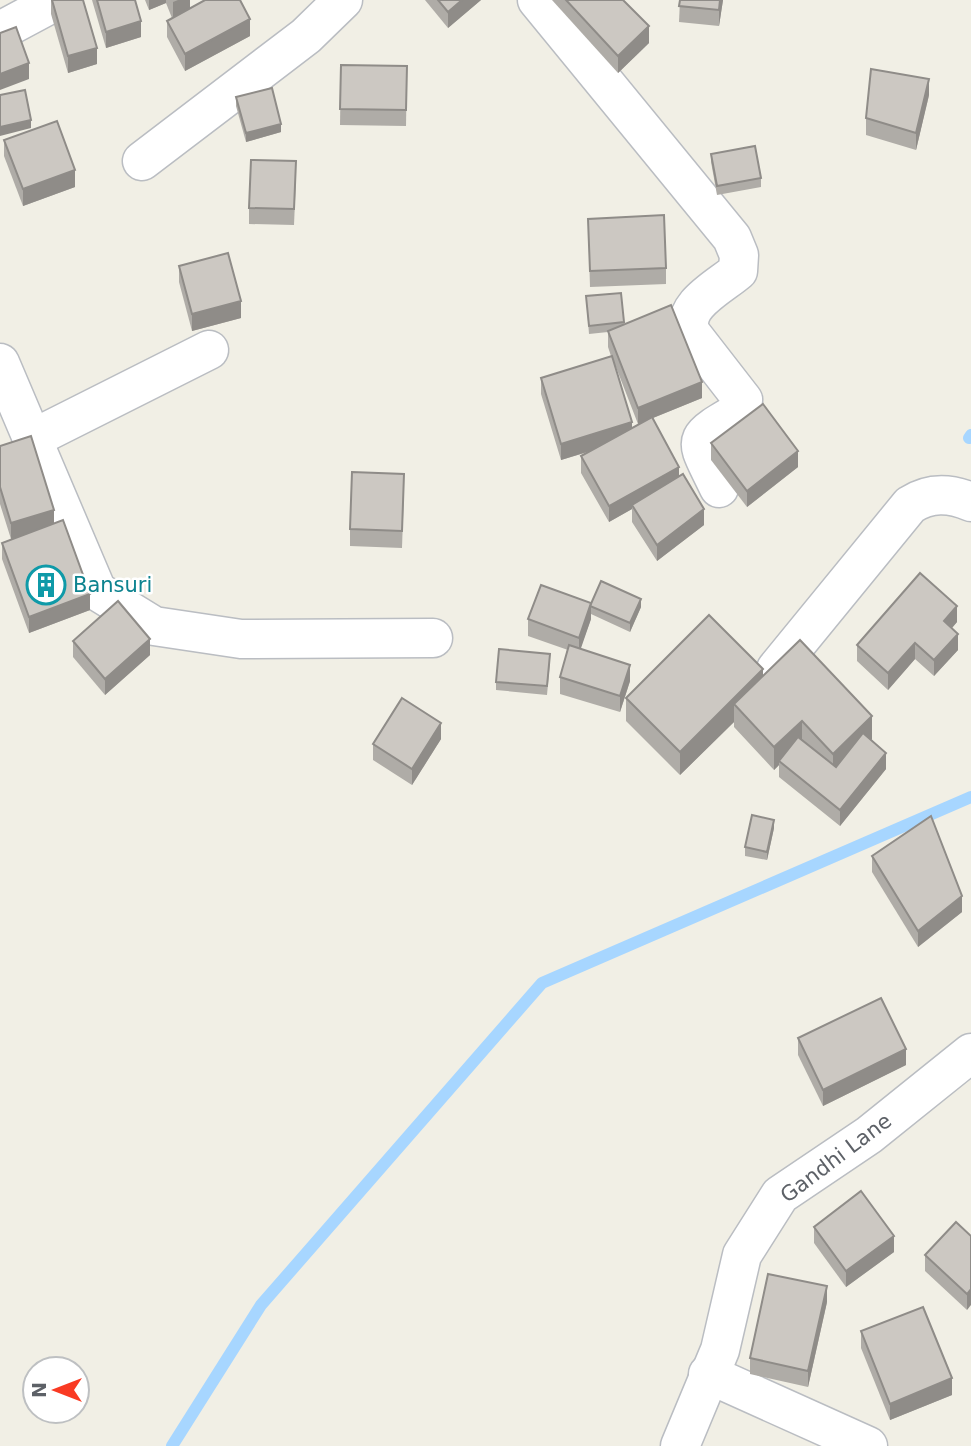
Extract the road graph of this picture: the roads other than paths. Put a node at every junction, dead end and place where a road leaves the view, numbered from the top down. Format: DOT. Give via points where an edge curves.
graph roads {
  1 [pos="58,0"];
  2 [pos="343,0"];
  3 [pos="537,0"];
  4 [pos="0,31"];
  5 [pos="142,161"];
  6 [pos="209,350"];
  7 [pos="0,363"];
  8 [pos="34,438"];
  9 [pos="719,488"];
  10 [pos="971,502"];
  11 [pos="433,638"];
  12 [pos="776,670"];
  13 [pos="971,1053"];
  14 [pos="708,1374"];
  15 [pos="680,1446"];
  16 [pos="868,1446"];
  1 -- 4 [label="street"];
  2 -- 5 [label="street" via="306,36"];
  3 -- 9 [label="street" via="732,237 738,252 738,271 692,309 688,321 691,333 743,400 740,411 700,439"];
  6 -- 8 [label="street"];
  7 -- 8 [label="street"];
  8 -- 11 [label="street" via="97,591 154,626 241,639"];
  10 -- 12 [label="street" via="943,495 923,497 910,505"];
  13 -- 14 [label="street, Gandhi Lane" via="869,1135 780,1195 741,1255 720,1350"];
  14 -- 15 [label="street, Gandhi Lane"];
  14 -- 16 [label="street"];
}
